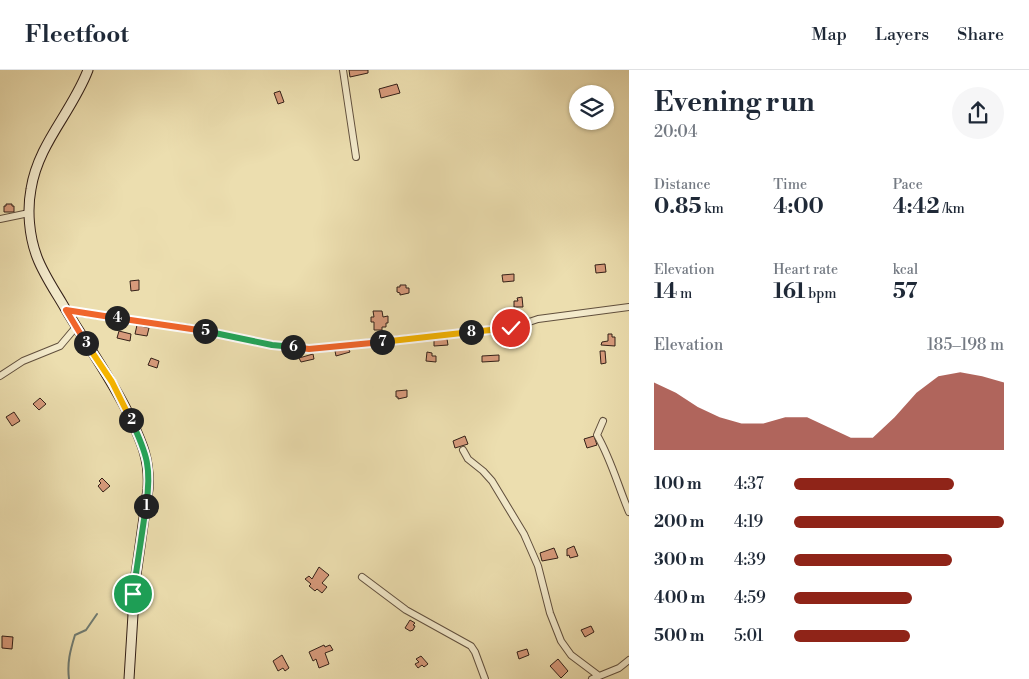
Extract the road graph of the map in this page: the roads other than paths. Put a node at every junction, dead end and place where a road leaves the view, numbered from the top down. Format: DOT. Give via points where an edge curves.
graph roads {
  1 [pos="88,70"];
  2 [pos="343,70"];
  3 [pos="356,157"];
  4 [pos="29,213"];
  5 [pos="0,219"];
  6 [pos="629,307"];
  7 [pos="66,310"];
  8 [pos="76,327"];
  9 [pos="0,376"];
  10 [pos="603,421"];
  11 [pos="463,450"];
  12 [pos="629,512"];
  13 [pos="362,577"];
  14 [pos="629,660"];
  15 [pos="599,676"];
  16 [pos="129,679"];
  17 [pos="485,679"];
  18 [pos="592,679"];
  1 -- 4 [label="street" via="39,160"];
  2 -- 3 [label="street"];
  4 -- 5 [label="street"];
  4 -- 7 [label="street" via="36,255"];
  6 -- 7 [label="street" via="538,319 511,328 309,349"];
  7 -- 8 [label="street"];
  8 -- 9 [label="street" via="60,346 23,361"];
  8 -- 16 [label="street" via="122,400 148,465 148,489 133,594"];
  10 -- 12 [label="street" via="598,435"];
  11 -- 15 [label="street" via="492,481 524,534 538,566 561,641 571,655"];
  13 -- 17 [label="street" via="406,610 469,645"];
  14 -- 15 [label="street"];
  15 -- 18 [label="street"];
}
